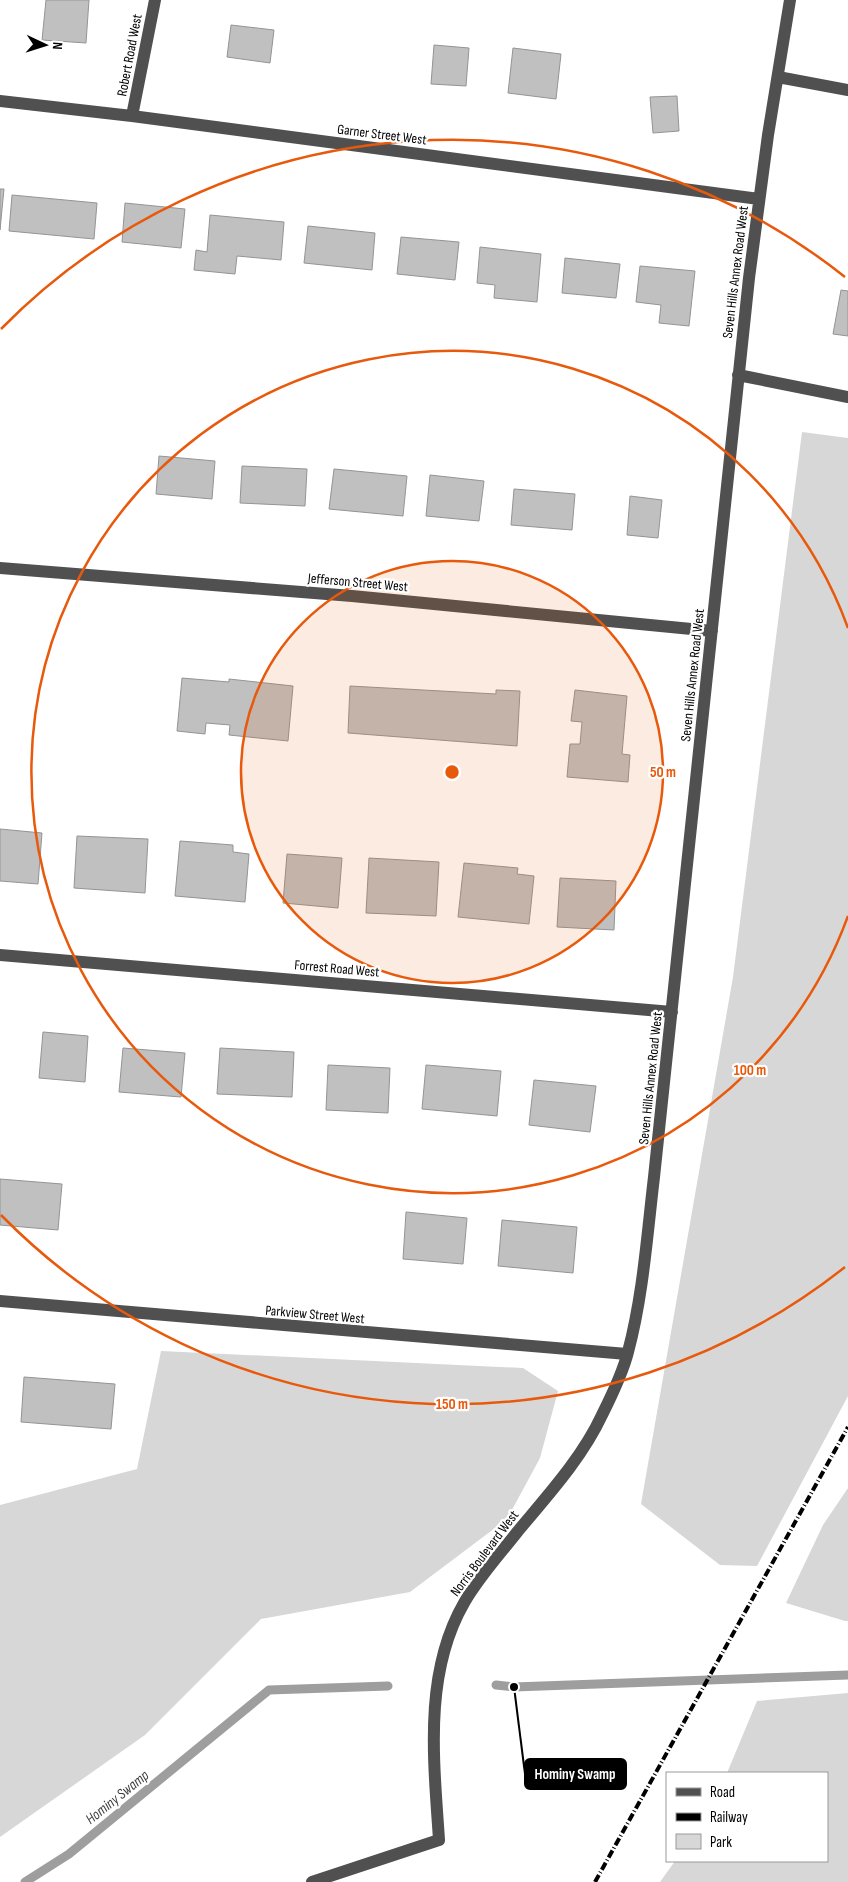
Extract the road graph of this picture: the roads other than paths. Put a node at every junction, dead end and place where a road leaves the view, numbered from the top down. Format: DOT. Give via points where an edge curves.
graph roads {
  1 [pos="155,0"];
  2 [pos="790,0"];
  3 [pos="778,77"];
  4 [pos="848,90"];
  5 [pos="0,101"];
  6 [pos="132,116"];
  7 [pos="759,198"];
  8 [pos="738,376"];
  9 [pos="848,397"];
  10 [pos="0,568"];
  11 [pos="712,631"];
  12 [pos="0,955"];
  13 [pos="672,1012"];
  14 [pos="0,1301"];
  15 [pos="627,1354"];
  16 [pos="312,1882"];
  1 -- 6 [label="street, Robert Road West"];
  2 -- 3 [label="street, Seven Hills Annex Road West"];
  3 -- 4 [label="street"];
  3 -- 7 [label="street, Seven Hills Annex Road West"];
  5 -- 6 [label="street, Garner Street West"];
  6 -- 7 [label="street, Garner Street West"];
  7 -- 8 [label="street, Seven Hills Annex Road West"];
  8 -- 9 [label="street"];
  8 -- 11 [label="street, Seven Hills Annex Road West"];
  10 -- 11 [label="street, Jefferson Street West" via="342,595"];
  11 -- 13 [label="street, Seven Hills Annex Road West"];
  12 -- 13 [label="street, Forrest Road West"];
  13 -- 15 [label="street, Seven Hills Annex Road West" via="638,1303"];
  14 -- 15 [label="street, Parkview Street West"];
  15 -- 16 [label="street, Norris Boulevard West" via="602,1417 575,1461 464,1603 447,1641 435,1696 434,1771 439,1840"];
}
